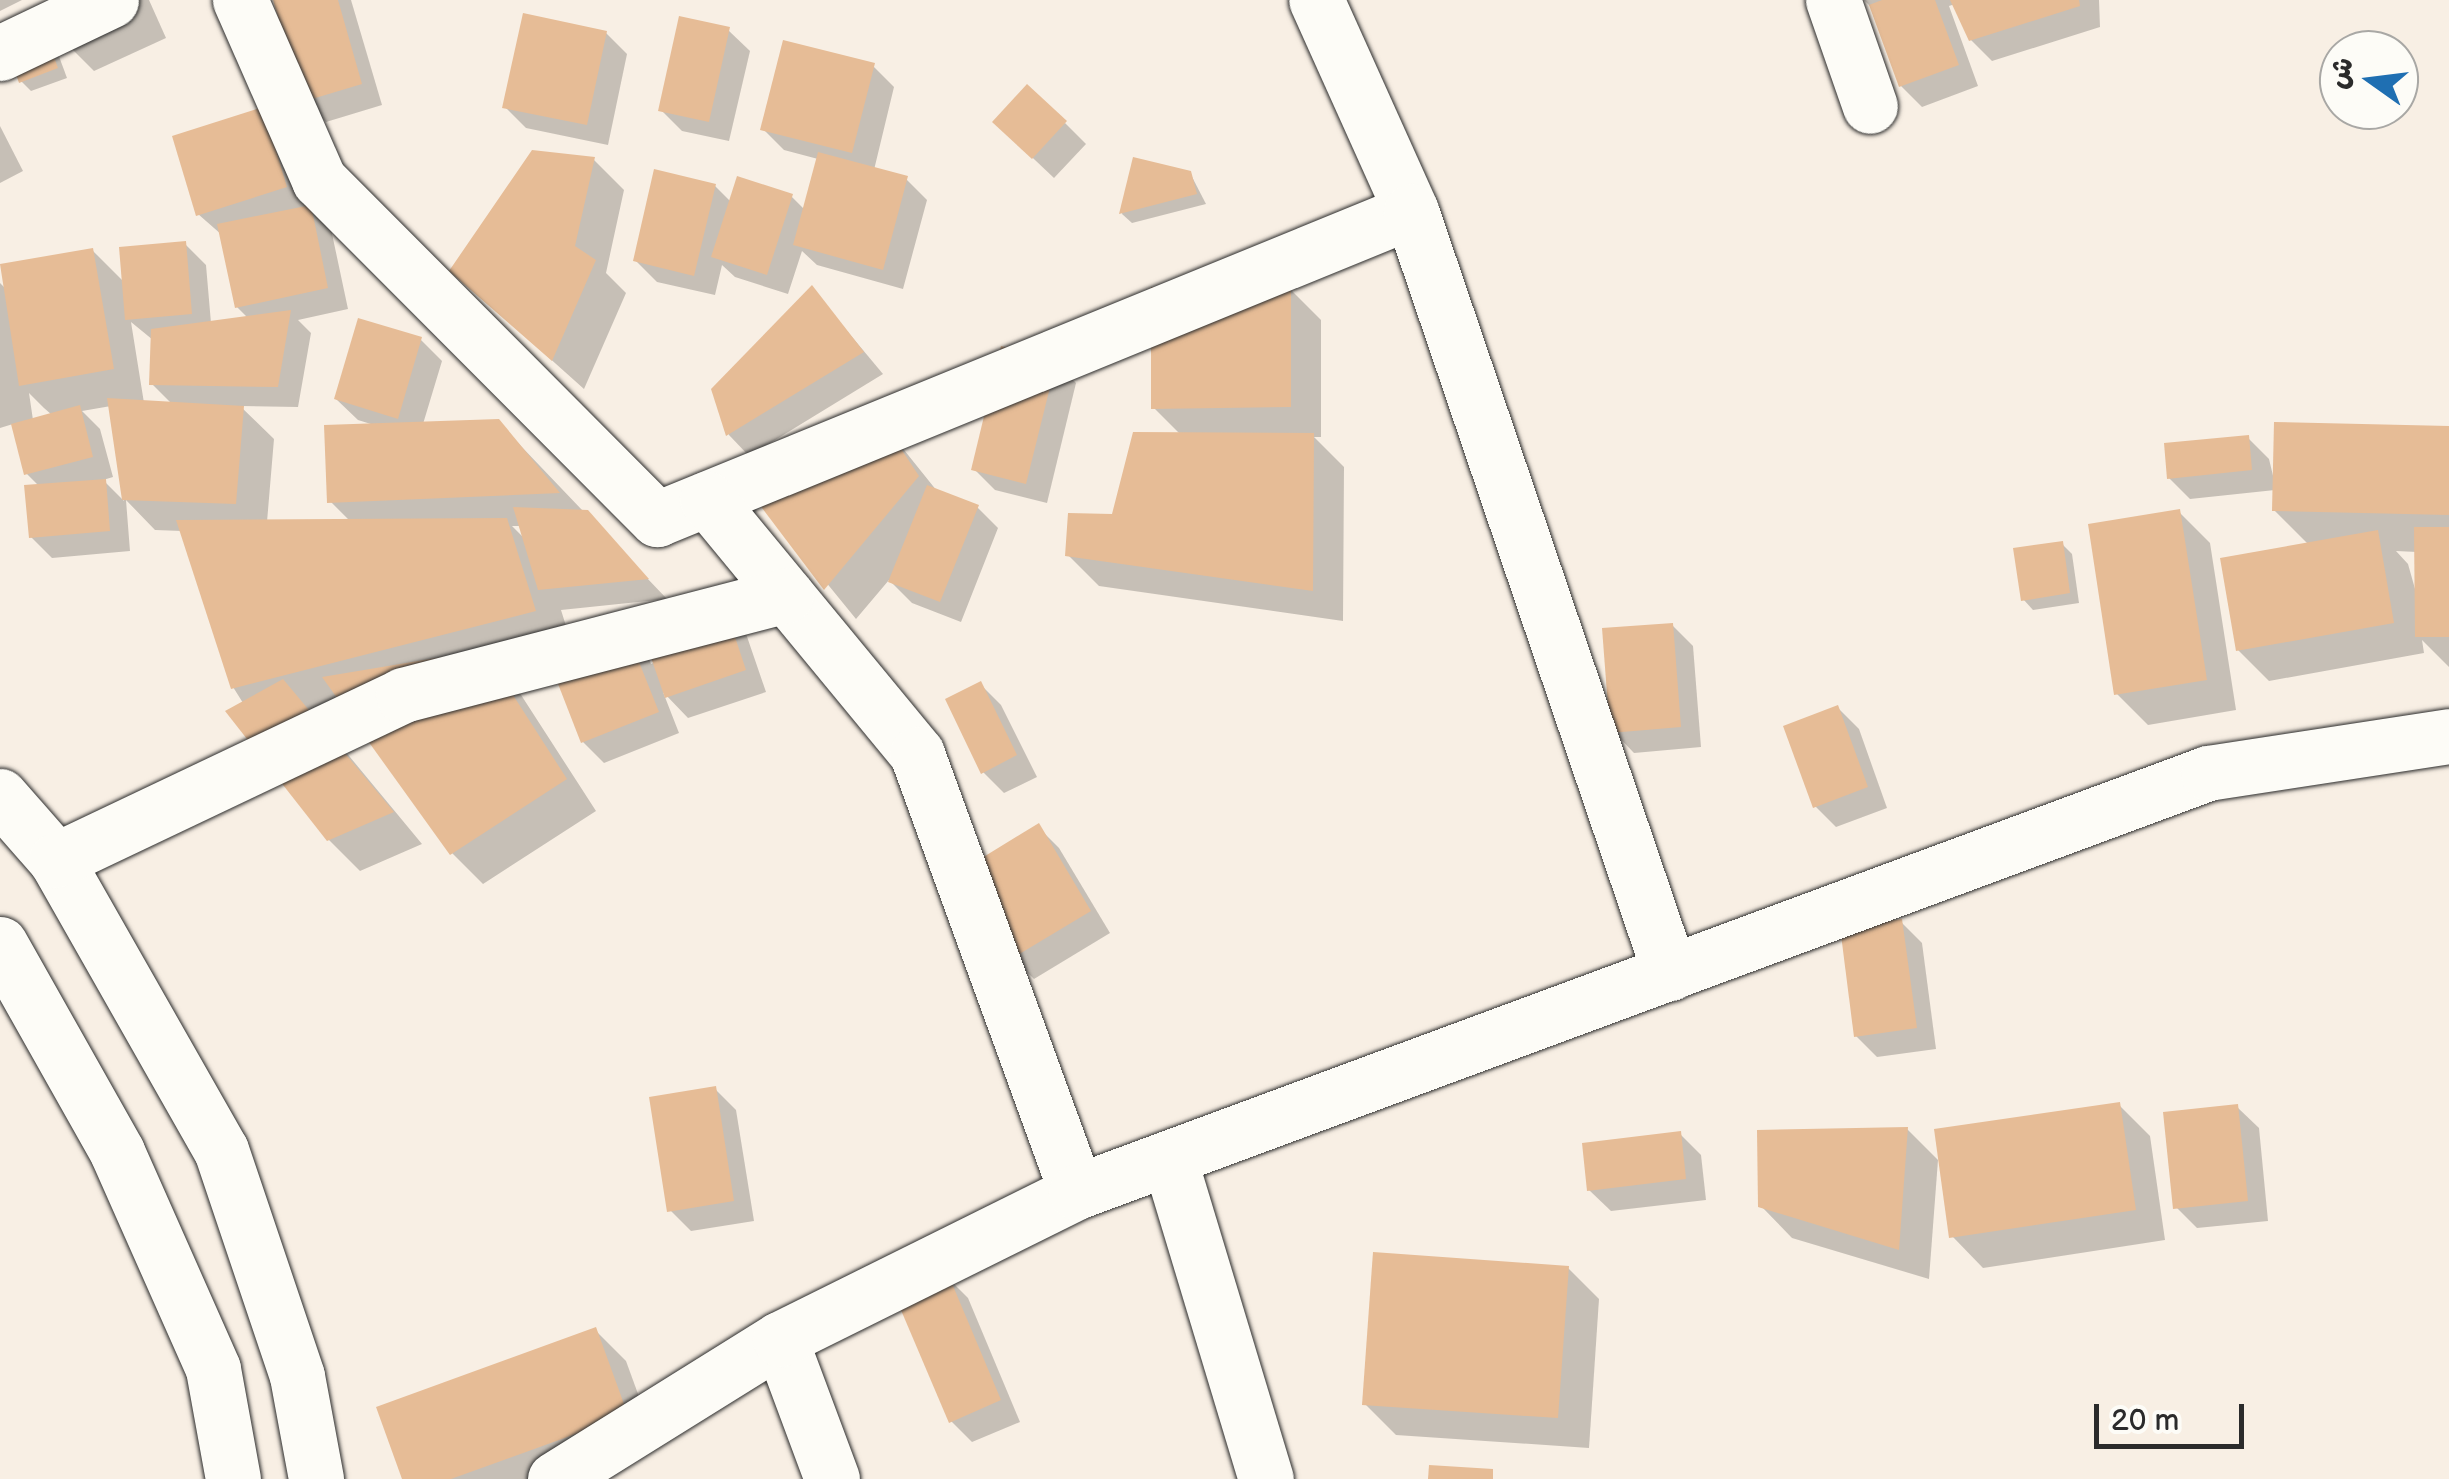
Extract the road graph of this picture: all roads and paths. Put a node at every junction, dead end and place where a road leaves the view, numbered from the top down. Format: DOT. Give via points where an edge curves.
graph roads {
  1 [pos="111,0"];
  2 [pos="240,0"];
  3 [pos="1316,0"];
  4 [pos="1833,0"];
  5 [pos="0,54"];
  6 [pos="1870,106"];
  7 [pos="1412,211"];
  8 [pos="706,499"];
  9 [pos="786,596"];
  10 [pos="2449,736"];
  11 [pos="0,796"];
  12 [pos="56,860"];
  13 [pos="0,944"];
  14 [pos="1670,972"];
  15 [pos="1170,1158"];
  16 [pos="1076,1192"];
  17 [pos="780,1338"];
  18 [pos="233,1479"];
  19 [pos="316,1479"];
  20 [pos="555,1479"];
  21 [pos="832,1479"];
  22 [pos="1266,1479"];
  1 -- 5 [label="street"];
  2 -- 8 [label="street" via="319,180 657,519"];
  3 -- 7 [label="street"];
  4 -- 6 [label="street"];
  7 -- 8 [label="street"];
  7 -- 14 [label="street"];
  8 -- 9 [label="street"];
  9 -- 12 [label="street" via="404,696"];
  9 -- 16 [label="street" via="917,754"];
  10 -- 14 [label="street" via="2208,773"];
  11 -- 12 [label="street"];
  12 -- 19 [label="street" via="221,1150 296,1376"];
  13 -- 18 [label="street" via="117,1152 205,1350"];
  14 -- 15 [label="street"];
  15 -- 16 [label="street"];
  15 -- 22 [label="street"];
  16 -- 17 [label="street"];
  17 -- 20 [label="street"];
  17 -- 21 [label="street"];
}
